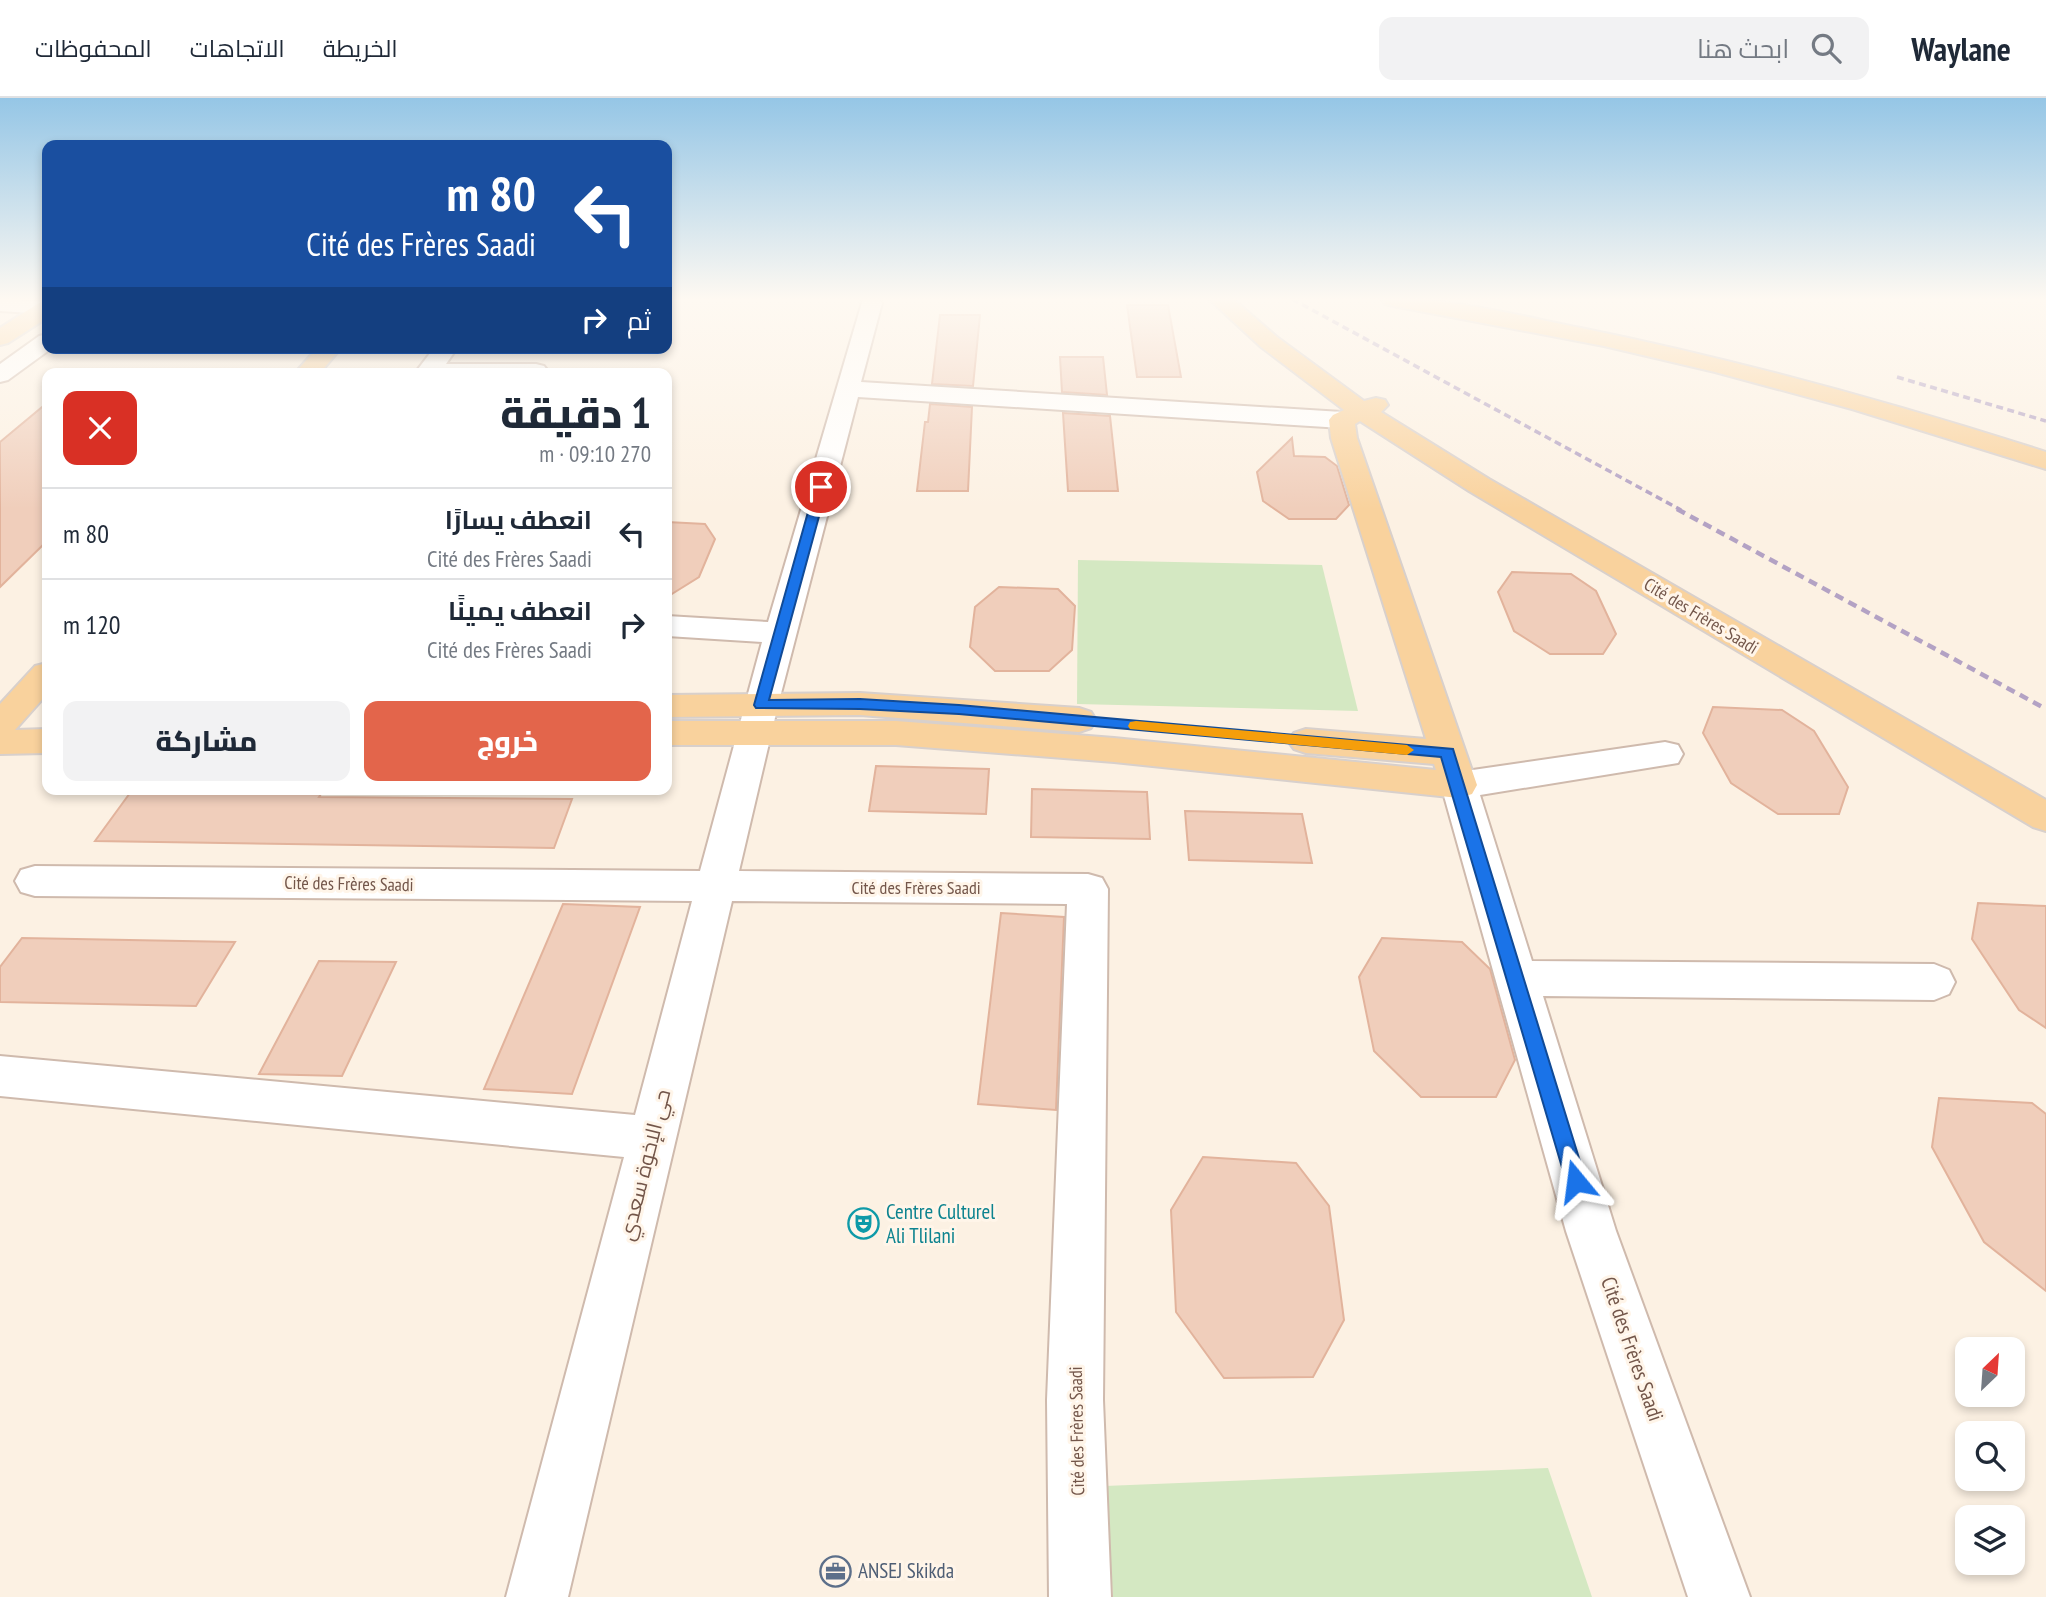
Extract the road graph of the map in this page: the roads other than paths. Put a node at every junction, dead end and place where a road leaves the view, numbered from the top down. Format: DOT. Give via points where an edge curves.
graph roads {
  1 [pos="853,369"];
  2 [pos="1304,369"];
  3 [pos="1729,369"];
  4 [pos="848,389"];
  5 [pos="1359,412"];
  6 [pos="2046,461"];
  7 [pos="672,626"];
  8 [pos="781,633"];
  9 [pos="42,651"];
  10 [pos="42,679"];
  11 [pos="672,707"];
  12 [pos="42,713"];
  13 [pos="2,717"];
  14 [pos="758,719"];
  15 [pos="672,732"];
  16 [pos="42,738"];
  17 [pos="1665,754"];
  18 [pos="1453,769"];
  19 [pos="2046,794"];
  20 [pos="2046,817"];
  21 [pos="35,881"];
  22 [pos="714,887"];
  23 [pos="1516,978"];
  24 [pos="1934,982"];
  25 [pos="0,1076"];
  26 [pos="652,1138"];
  27 [pos="537,1597"];
  28 [pos="1080,1597"];
  29 [pos="1719,1597"];
  1 -- 4 [label="street"];
  2 -- 5 [label="main road, Cité des Frères Saadi"];
  3 -- 6 [label="main road" via="1844,398"];
  4 -- 5 [label="street, Cité des Frères Saadi"];
  4 -- 8 [label="street"];
  5 -- 18 [label="main road, Cité des Frères Saadi" via="1344,438"];
  5 -- 19 [label="main road, Cité des Frères Saadi" via="1645,567"];
  5 -- 20 [label="main road, Cité des Frères Saadi"];
  7 -- 8 [label="street"];
  8 -- 14 [label="street"];
  9 -- 13 [label="main road"];
  10 -- 13 [label="main road"];
  11 -- 14 [label="main road"];
  12 -- 13 [label="main road"];
  13 -- 16 [label="main road"];
  14 -- 15 [label="main road"];
  14 -- 18 [label="main road" via="823,731 962,737 1322,769"];
  14 -- 22 [label="street, حي الإخوة سعدي"];
  17 -- 18 [label="street"];
  18 -- 23 [label="street, Cité des Frères Saadi"];
  21 -- 22 [label="street, Cité des Frères Saadi"];
  22 -- 26 [label="street, حي الإخوة سعدي"];
  22 -- 28 [label="street, Cité des Frères Saadi" via="1088,889 1075,1400"];
  23 -- 24 [label="street"];
  23 -- 29 [label="street, Cité des Frères Saadi" via="1591,1231"];
  25 -- 26 [label="street"];
  26 -- 27 [label="street, حي الإخوة سعدي"];
}
